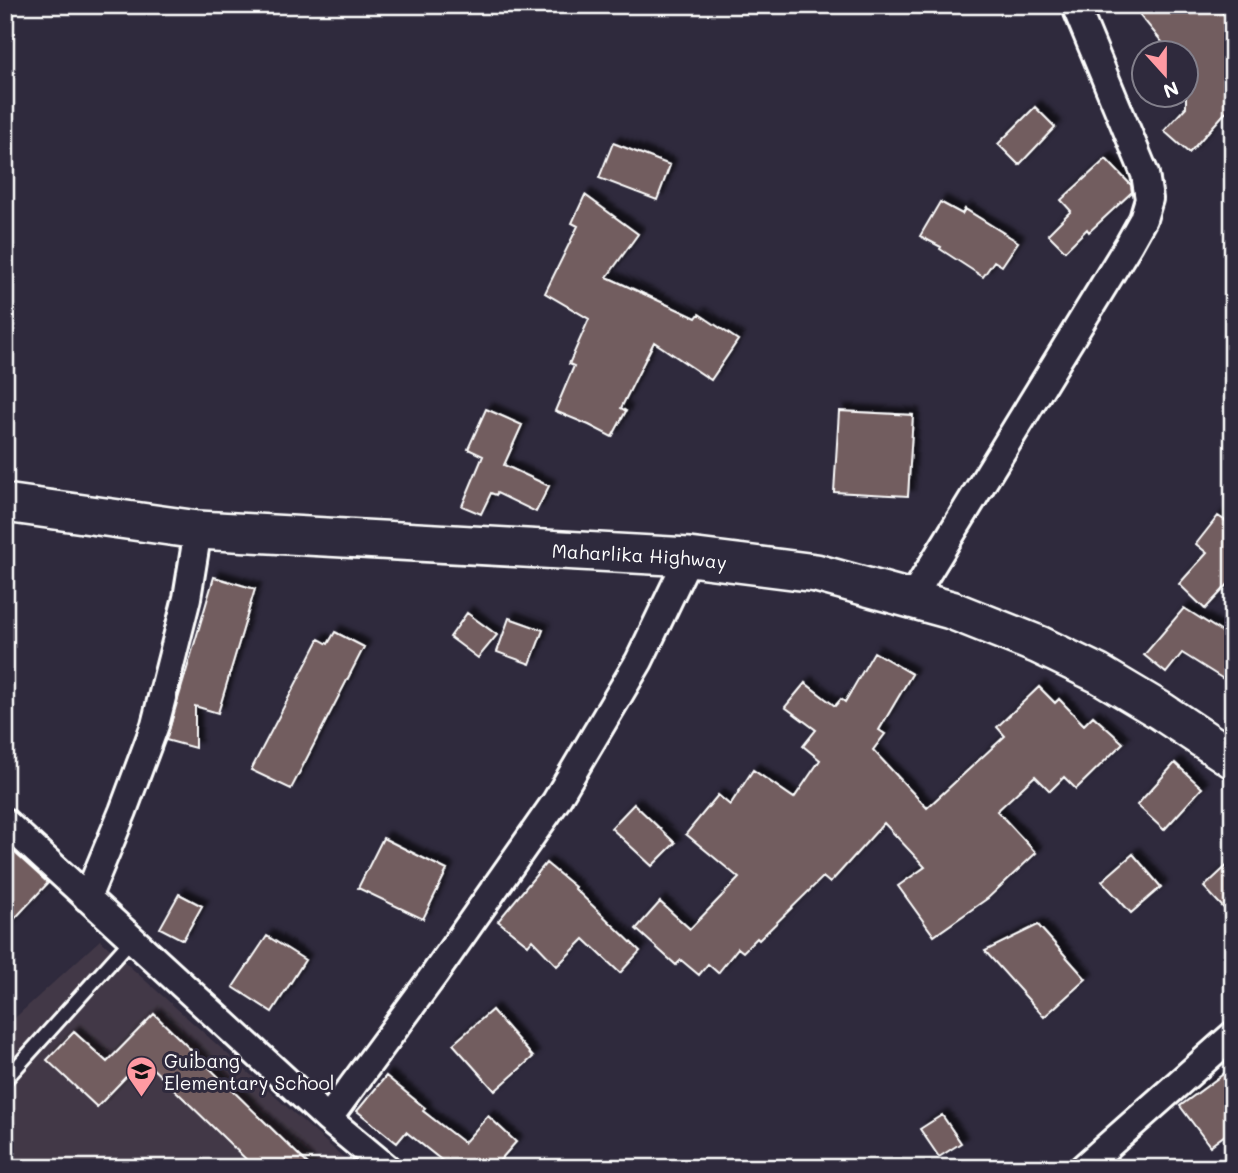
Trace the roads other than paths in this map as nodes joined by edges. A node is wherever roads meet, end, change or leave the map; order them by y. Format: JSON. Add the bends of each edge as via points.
{"nodes":[{"id":1,"x":1074,"y":5,"type":"edge"},
{"id":2,"x":5,"y":503,"type":"edge"},
{"id":3,"x":198,"y":530,"type":"junction"},
{"id":4,"x":690,"y":558,"type":"junction"},
{"id":5,"x":912,"y":598,"type":"junction"},
{"id":6,"x":1233,"y":758,"type":"edge"},
{"id":7,"x":5,"y":822,"type":"edge"},
{"id":8,"x":87,"y":898,"type":"junction"},
{"id":9,"x":132,"y":939,"type":"junction"},
{"id":10,"x":1233,"y":1035,"type":"edge"},
{"id":11,"x":5,"y":1080,"type":"edge"},
{"id":12,"x":328,"y":1119,"type":"junction"},
{"id":13,"x":387,"y":1168,"type":"edge"},
{"id":14,"x":1083,"y":1168,"type":"edge"}],
"edges":[{"from":1,"to":5,"type":"street","via":[[1145,174],[1149,199],[1129,244]]},
{"from":2,"to":3,"type":"main road","name":"Maharlika Highway"},
{"from":3,"to":4,"type":"main road","name":"Maharlika Highway"},
{"from":3,"to":8,"type":"street","via":[[187,598],[155,725]]},
{"from":4,"to":5,"type":"main road","name":"Maharlika Highway","via":[[816,573]]},
{"from":4,"to":12,"type":"street","via":[[639,661],[556,801]]},
{"from":5,"to":6,"type":"main road","name":"Maharlika Highway","via":[[1026,640],[1099,674]]},
{"from":7,"to":8,"type":"street"},
{"from":8,"to":9,"type":"street"},
{"from":9,"to":11,"type":"lane"},
{"from":9,"to":12,"type":"street"},
{"from":10,"to":14,"type":"street"},
{"from":12,"to":13,"type":"street"}]}
